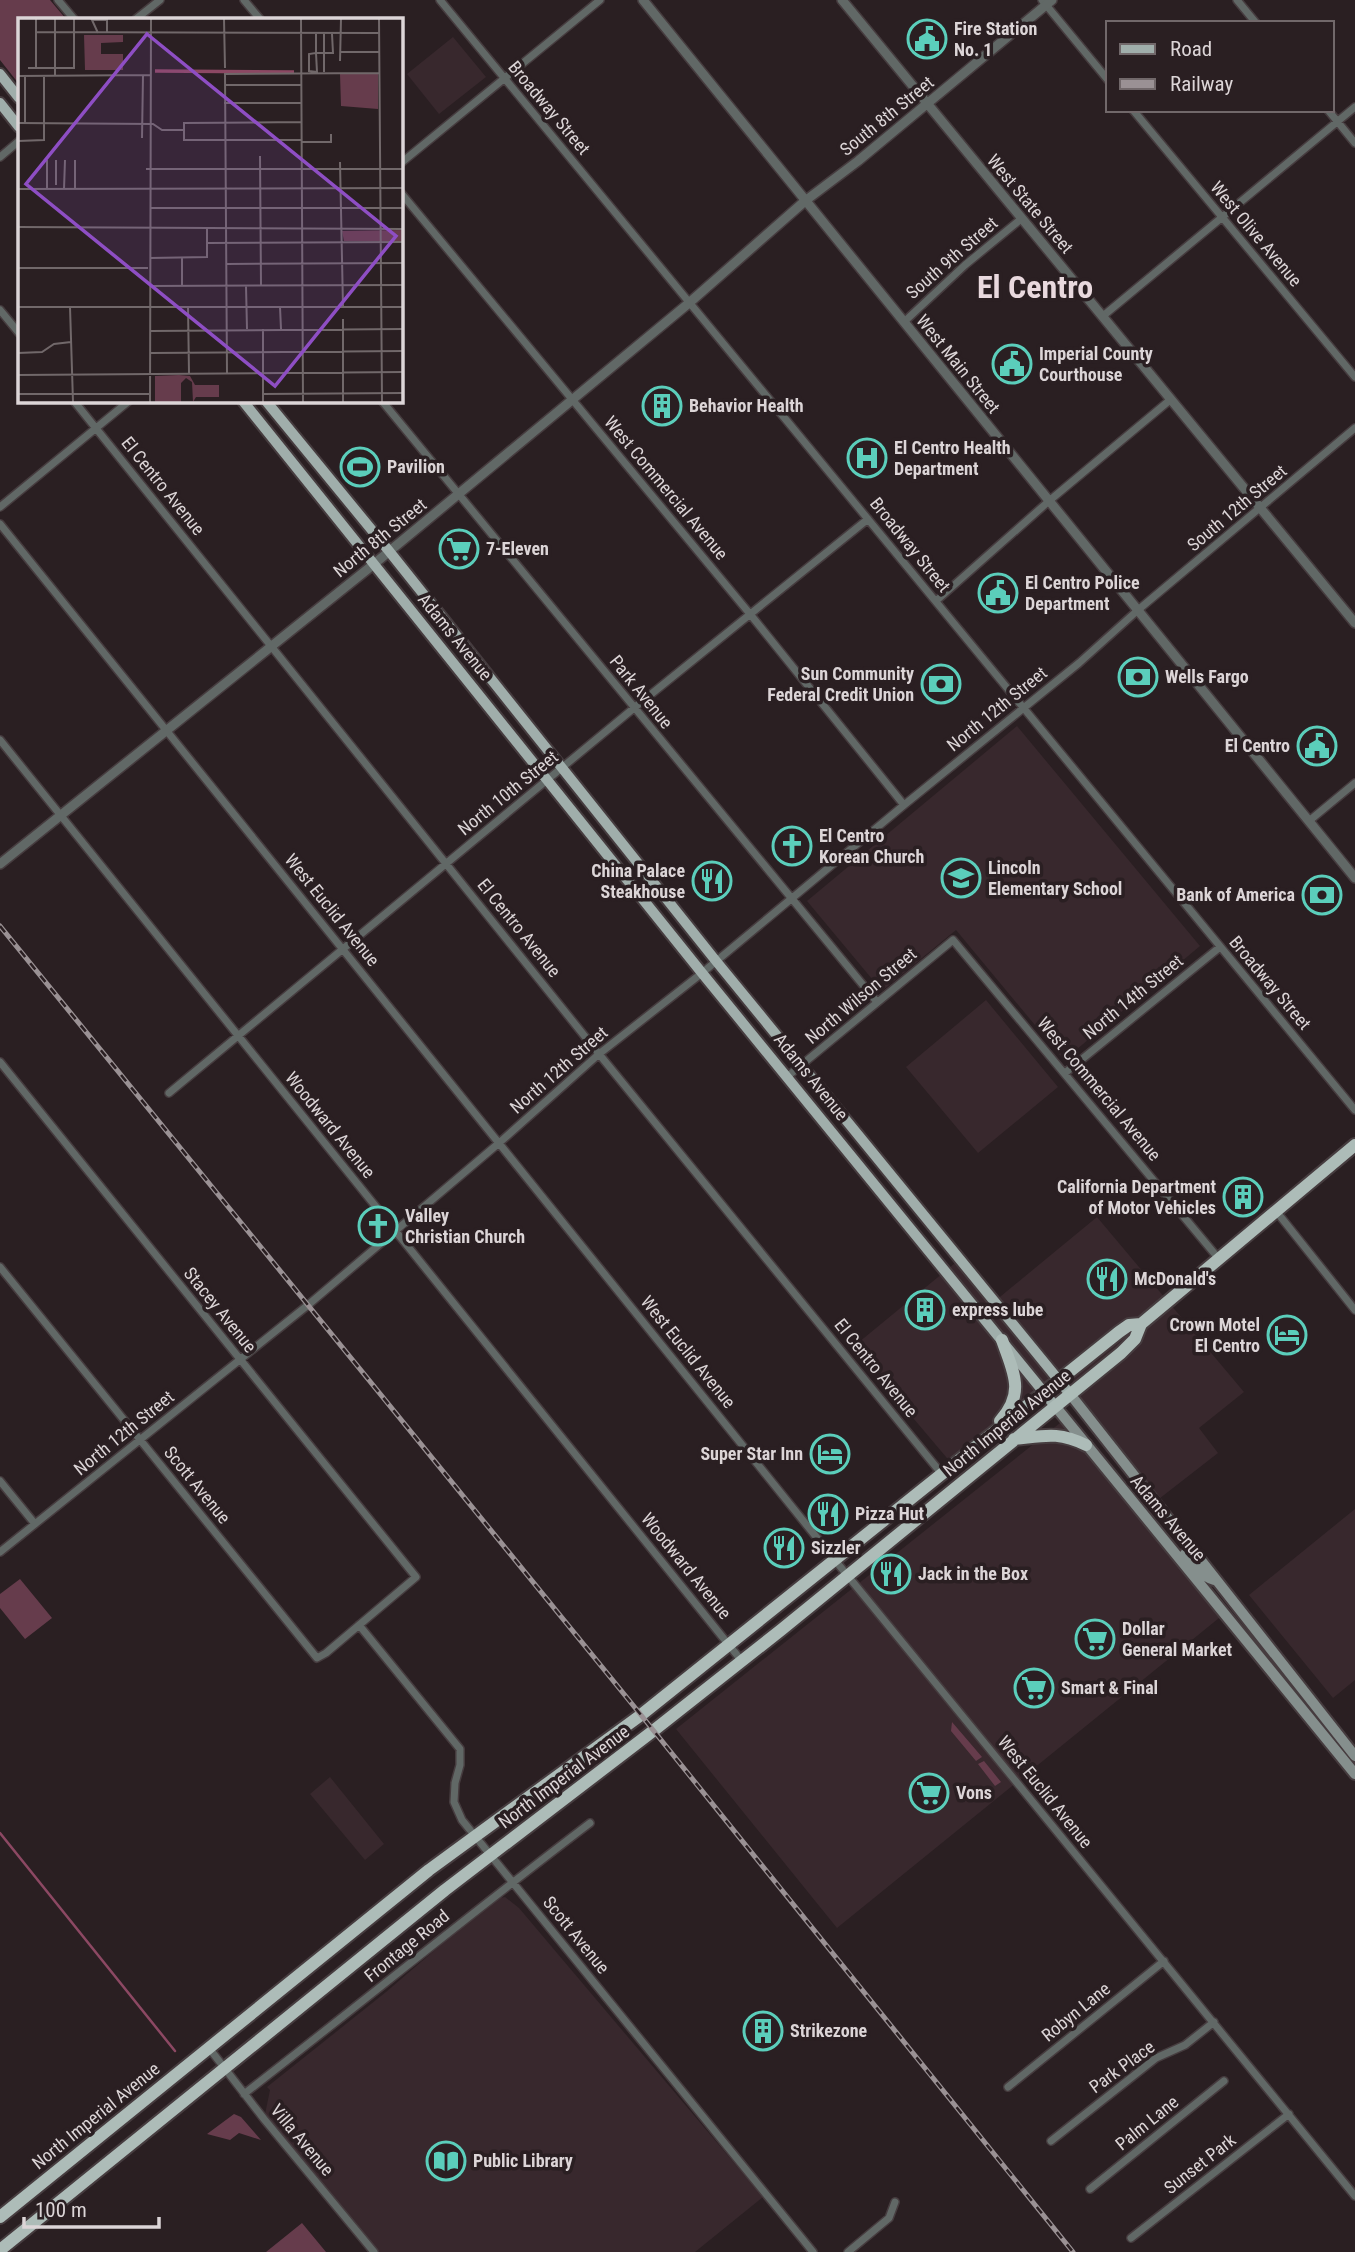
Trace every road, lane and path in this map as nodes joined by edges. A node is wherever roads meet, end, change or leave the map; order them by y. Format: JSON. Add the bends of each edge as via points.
{"nodes":[{"id":1,"x":58,"y":0,"type":"edge"},
{"id":2,"x":160,"y":0,"type":"edge"},
{"id":3,"x":244,"y":0,"type":"edge"},
{"id":4,"x":440,"y":0,"type":"edge"},
{"id":5,"x":600,"y":0,"type":"edge"},
{"id":6,"x":643,"y":0,"type":"edge"},
{"id":7,"x":842,"y":0,"type":"edge"},
{"id":8,"x":1237,"y":0,"type":"edge"},
{"id":9,"x":1046,"y":2,"type":"edge"},
{"id":10,"x":73,"y":18,"type":"edge"},
{"id":11,"x":137,"y":18,"type":"edge"},
{"id":12,"x":259,"y":18,"type":"edge"},
{"id":13,"x":1254,"y":21,"type":"edge"},
{"id":14,"x":0,"y":74,"type":"edge"},
{"id":15,"x":1106,"y":77,"type":"edge"},
{"id":16,"x":505,"y":79,"type":"junction"},
{"id":17,"x":18,"y":97,"type":"edge"},
{"id":18,"x":0,"y":103,"type":"edge"},
{"id":19,"x":927,"y":103,"type":"junction"},
{"id":20,"x":1355,"y":107,"type":"edge"},
{"id":21,"x":1135,"y":112,"type":"edge"},
{"id":22,"x":1330,"y":112,"type":"edge"},
{"id":23,"x":1338,"y":122,"type":"junction"},
{"id":24,"x":18,"y":126,"type":"edge"},
{"id":25,"x":18,"y":142,"type":"edge"},
{"id":26,"x":1355,"y":143,"type":"edge"},
{"id":27,"x":0,"y":157,"type":"edge"},
{"id":28,"x":402,"y":162,"type":"edge"},
{"id":29,"x":402,"y":195,"type":"edge"},
{"id":30,"x":805,"y":201,"type":"junction"},
{"id":31,"x":1222,"y":218,"type":"junction"},
{"id":32,"x":1021,"y":219,"type":"junction"},
{"id":33,"x":689,"y":303,"type":"junction"},
{"id":34,"x":0,"y":310,"type":"edge"},
{"id":35,"x":1103,"y":316,"type":"junction"},
{"id":36,"x":904,"y":322,"type":"junction"},
{"id":37,"x":18,"y":332,"type":"edge"},
{"id":38,"x":1355,"y":377,"type":"edge"},
{"id":39,"x":572,"y":399,"type":"junction"},
{"id":40,"x":1170,"y":400,"type":"junction"},
{"id":41,"x":75,"y":402,"type":"edge"},
{"id":42,"x":128,"y":402,"type":"edge"},
{"id":43,"x":244,"y":402,"type":"edge"},
{"id":44,"x":266,"y":402,"type":"edge"},
{"id":45,"x":384,"y":402,"type":"edge"},
{"id":46,"x":96,"y":428,"type":"junction"},
{"id":47,"x":1355,"y":428,"type":"edge"},
{"id":48,"x":459,"y":492,"type":"junction"},
{"id":49,"x":1049,"y":501,"type":"junction"},
{"id":50,"x":0,"y":507,"type":"edge"},
{"id":51,"x":1260,"y":509,"type":"junction"},
{"id":52,"x":867,"y":519,"type":"junction"},
{"id":53,"x":0,"y":524,"type":"edge"},
{"id":54,"x":389,"y":551,"type":"junction"},
{"id":55,"x":374,"y":564,"type":"junction"},
{"id":56,"x":936,"y":601,"type":"junction"},
{"id":57,"x":1138,"y":610,"type":"junction"},
{"id":58,"x":750,"y":614,"type":"junction"},
{"id":59,"x":1355,"y":623,"type":"edge"},
{"id":60,"x":271,"y":646,"type":"junction"},
{"id":61,"x":634,"y":708,"type":"junction"},
{"id":62,"x":1023,"y":708,"type":"junction"},
{"id":63,"x":165,"y":731,"type":"junction"},
{"id":64,"x":0,"y":740,"type":"edge"},
{"id":65,"x":562,"y":769,"type":"junction"},
{"id":66,"x":548,"y":780,"type":"junction"},
{"id":67,"x":1355,"y":783,"type":"edge"},
{"id":68,"x":904,"y":805,"type":"junction"},
{"id":69,"x":60,"y":815,"type":"junction"},
{"id":70,"x":1309,"y":821,"type":"junction"},
{"id":71,"x":446,"y":863,"type":"junction"},
{"id":72,"x":0,"y":864,"type":"edge"},
{"id":73,"x":1355,"y":878,"type":"edge"},
{"id":74,"x":791,"y":899,"type":"junction"},
{"id":75,"x":953,"y":940,"type":"joint"},
{"id":76,"x":343,"y":947,"type":"junction"},
{"id":77,"x":1220,"y":947,"type":"junction"},
{"id":78,"x":716,"y":961,"type":"junction"},
{"id":79,"x":702,"y":972,"type":"junction"},
{"id":80,"x":877,"y":1002,"type":"junction"},
{"id":81,"x":239,"y":1035,"type":"junction"},
{"id":82,"x":599,"y":1054,"type":"junction"},
{"id":83,"x":0,"y":1062,"type":"edge"},
{"id":84,"x":802,"y":1065,"type":"junction"},
{"id":85,"x":1065,"y":1073,"type":"junction"},
{"id":86,"x":788,"y":1076,"type":"junction"},
{"id":87,"x":169,"y":1093,"type":"dead end"},
{"id":88,"x":1355,"y":1110,"type":"edge"},
{"id":89,"x":499,"y":1143,"type":"junction"},
{"id":90,"x":1355,"y":1145,"type":"edge"},
{"id":91,"x":1276,"y":1211,"type":"junction"},
{"id":92,"x":395,"y":1231,"type":"junction"},
{"id":93,"x":1219,"y":1259,"type":"junction"},
{"id":94,"x":0,"y":1266,"type":"edge"},
{"id":95,"x":1355,"y":1310,"type":"edge"},
{"id":96,"x":1140,"y":1324,"type":"junction"},
{"id":97,"x":1002,"y":1340,"type":"junction"},
{"id":98,"x":241,"y":1360,"type":"junction"},
{"id":99,"x":1059,"y":1380,"type":"junction"},
{"id":100,"x":1044,"y":1392,"type":"junction"},
{"id":101,"x":1070,"y":1394,"type":"junction"},
{"id":102,"x":1055,"y":1406,"type":"junction"},
{"id":103,"x":141,"y":1440,"type":"junction"},
{"id":104,"x":1013,"y":1440,"type":"junction"},
{"id":105,"x":1086,"y":1445,"type":"junction"},
{"id":106,"x":972,"y":1449,"type":"junction"},
{"id":107,"x":941,"y":1473,"type":"junction"},
{"id":108,"x":0,"y":1480,"type":"edge"},
{"id":109,"x":35,"y":1524,"type":"junction"},
{"id":110,"x":1153,"y":1528,"type":"junction"},
{"id":111,"x":0,"y":1552,"type":"edge"},
{"id":112,"x":834,"y":1559,"type":"junction"},
{"id":113,"x":847,"y":1574,"type":"junction"},
{"id":114,"x":1217,"y":1580,"type":"junction"},
{"id":115,"x":1228,"y":1594,"type":"junction"},
{"id":116,"x":1216,"y":1604,"type":"junction"},
{"id":117,"x":359,"y":1625,"type":"junction"},
{"id":118,"x":729,"y":1645,"type":"junction"},
{"id":119,"x":741,"y":1660,"type":"junction"},
{"id":120,"x":1355,"y":1756,"type":"edge"},
{"id":121,"x":1355,"y":1774,"type":"edge"},
{"id":122,"x":590,"y":1823,"type":"dead end"},
{"id":123,"x":475,"y":1836,"type":"junction"},
{"id":124,"x":491,"y":1855,"type":"junction"},
{"id":125,"x":512,"y":1882,"type":"junction"},
{"id":126,"x":1164,"y":1961,"type":"junction"},
{"id":127,"x":1214,"y":2022,"type":"junction"},
{"id":128,"x":208,"y":2047,"type":"junction"},
{"id":129,"x":225,"y":2069,"type":"junction"},
{"id":130,"x":1224,"y":2081,"type":"dead end"},
{"id":131,"x":1008,"y":2087,"type":"dead end"},
{"id":132,"x":244,"y":2094,"type":"junction"},
{"id":133,"x":1289,"y":2115,"type":"junction"},
{"id":134,"x":1051,"y":2141,"type":"dead end"},
{"id":135,"x":1090,"y":2189,"type":"dead end"},
{"id":136,"x":1355,"y":2196,"type":"edge"},
{"id":137,"x":895,"y":2202,"type":"dead end"},
{"id":138,"x":0,"y":2217,"type":"edge"},
{"id":139,"x":1131,"y":2238,"type":"dead end"},
{"id":140,"x":0,"y":2250,"type":"edge"},
{"id":141,"x":374,"y":2252,"type":"edge"},
{"id":142,"x":813,"y":2252,"type":"edge"},
{"id":143,"x":848,"y":2252,"type":"edge"}],
"edges":[{"from":1,"to":10,"type":"street"},
{"from":2,"to":11,"type":"street"},
{"from":3,"to":12,"type":"street"},
{"from":4,"to":16,"type":"street","name":"Broadway Street"},
{"from":5,"to":16,"type":"street"},
{"from":6,"to":30,"type":"street","name":"West Main Street"},
{"from":7,"to":19,"type":"street","name":"West State Street"},
{"from":8,"to":13,"type":"street"},
{"from":9,"to":15,"type":"street"},
{"from":9,"to":19,"type":"street","name":"South 8th Street"},
{"from":14,"to":17,"type":"main road"},
{"from":16,"to":28,"type":"street"},
{"from":16,"to":33,"type":"street","name":"Broadway Street"},
{"from":18,"to":24,"type":"main road"},
{"from":19,"to":30,"type":"street","name":"South 8th Street"},
{"from":19,"to":32,"type":"street","name":"West State Street"},
{"from":20,"to":23,"type":"street"},
{"from":21,"to":31,"type":"street","name":"West Olive Avenue"},
{"from":22,"to":23,"type":"street"},
{"from":23,"to":26,"type":"street"},
{"from":23,"to":31,"type":"street"},
{"from":25,"to":27,"type":"street"},
{"from":29,"to":39,"type":"street","name":"West Commercial Avenue"},
{"from":30,"to":33,"type":"street","name":"North 8th Street"},
{"from":30,"to":36,"type":"street","name":"West Main Street"},
{"from":31,"to":35,"type":"street"},
{"from":31,"to":38,"type":"street","name":"West Olive Avenue"},
{"from":32,"to":35,"type":"street","name":"West State Street"},
{"from":32,"to":36,"type":"street","name":"South 9th Street"},
{"from":33,"to":39,"type":"street","name":"North 8th Street"},
{"from":33,"to":52,"type":"street","name":"Broadway Street"},
{"from":34,"to":37,"type":"street"},
{"from":35,"to":40,"type":"street","name":"West State Street"},
{"from":36,"to":49,"type":"street","name":"West Main Street"},
{"from":39,"to":48,"type":"street","name":"North 8th Street"},
{"from":39,"to":58,"type":"street","name":"West Commercial Avenue"},
{"from":40,"to":49,"type":"street"},
{"from":40,"to":51,"type":"street","name":"West State Street"},
{"from":41,"to":46,"type":"street","name":"El Centro Avenue"},
{"from":42,"to":46,"type":"street"},
{"from":43,"to":55,"type":"main road","name":"Adams Avenue"},
{"from":44,"to":54,"type":"main road","name":"Adams Avenue"},
{"from":45,"to":48,"type":"street","name":"Park Avenue"},
{"from":46,"to":50,"type":"street"},
{"from":46,"to":60,"type":"street","name":"El Centro Avenue"},
{"from":47,"to":51,"type":"street","name":"South 12th Street"},
{"from":48,"to":54,"type":"street","name":"North 8th Street"},
{"from":48,"to":61,"type":"street","name":"Park Avenue"},
{"from":49,"to":56,"type":"street"},
{"from":49,"to":57,"type":"street","name":"West Main Street"},
{"from":51,"to":57,"type":"street","name":"South 12th Street"},
{"from":51,"to":59,"type":"street","name":"West State Street"},
{"from":52,"to":56,"type":"street","name":"Broadway Street"},
{"from":52,"to":58,"type":"street","name":"North 10th Street"},
{"from":53,"to":63,"type":"street","name":"West Euclid Avenue"},
{"from":54,"to":55,"type":"street","name":"North 8th Street"},
{"from":54,"to":65,"type":"main road","name":"Adams Avenue"},
{"from":55,"to":60,"type":"street","name":"North 8th Street"},
{"from":55,"to":66,"type":"main road","name":"Adams Avenue"},
{"from":56,"to":62,"type":"street","name":"Broadway Street"},
{"from":57,"to":62,"type":"street","name":"North 12th Street"},
{"from":57,"to":70,"type":"street","name":"West Main Street"},
{"from":58,"to":61,"type":"street","name":"North 10th Street"},
{"from":58,"to":68,"type":"street","name":"West Commercial Avenue"},
{"from":60,"to":63,"type":"street","name":"North 8th Street"},
{"from":60,"to":71,"type":"street","name":"El Centro Avenue"},
{"from":61,"to":65,"type":"street","name":"North 10th Street"},
{"from":61,"to":74,"type":"street","name":"Park Avenue"},
{"from":62,"to":68,"type":"street","name":"North 12th Street"},
{"from":62,"to":77,"type":"street","name":"Broadway Street"},
{"from":63,"to":69,"type":"street","name":"North 8th Street"},
{"from":63,"to":76,"type":"street","name":"West Euclid Avenue"},
{"from":64,"to":69,"type":"street","name":"Woodward Avenue"},
{"from":65,"to":66,"type":"street","name":"North 10th Street"},
{"from":65,"to":78,"type":"main road","name":"Adams Avenue"},
{"from":66,"to":71,"type":"street","name":"North 10th Street"},
{"from":66,"to":79,"type":"main road","name":"Adams Avenue"},
{"from":67,"to":70,"type":"street"},
{"from":68,"to":74,"type":"street","name":"North 12th Street"},
{"from":69,"to":72,"type":"street","name":"North 8th Street"},
{"from":69,"to":81,"type":"street","name":"Woodward Avenue"},
{"from":70,"to":73,"type":"street","name":"West Main Street"},
{"from":71,"to":76,"type":"street","name":"North 10th Street"},
{"from":71,"to":82,"type":"street","name":"El Centro Avenue"},
{"from":74,"to":78,"type":"street","name":"North 12th Street"},
{"from":74,"to":80,"type":"street","name":"Park Avenue"},
{"from":75,"to":80,"type":"street","name":"North Wilson Street"},
{"from":75,"to":85,"type":"street","name":"West Commercial Avenue"},
{"from":76,"to":81,"type":"street","name":"North 10th Street"},
{"from":76,"to":89,"type":"street","name":"West Euclid Avenue"},
{"from":77,"to":85,"type":"street","name":"North 14th Street"},
{"from":77,"to":88,"type":"street","name":"Broadway Street"},
{"from":78,"to":79,"type":"street","name":"North 12th Street"},
{"from":78,"to":84,"type":"main road","name":"Adams Avenue"},
{"from":79,"to":82,"type":"street","name":"North 12th Street"},
{"from":79,"to":86,"type":"main road","name":"Adams Avenue"},
{"from":80,"to":84,"type":"street","name":"North Wilson Street"},
{"from":81,"to":87,"type":"street","name":"North 10th Street"},
{"from":81,"to":92,"type":"street","name":"Woodward Avenue"},
{"from":82,"to":89,"type":"street","name":"North 12th Street"},
{"from":82,"to":107,"type":"street","name":"El Centro Avenue"},
{"from":83,"to":98,"type":"street","name":"Stacey Avenue"},
{"from":84,"to":86,"type":"street","name":"North Wilson Street"},
{"from":84,"to":99,"type":"main road","name":"Adams Avenue"},
{"from":85,"to":93,"type":"street","name":"West Commercial Avenue"},
{"from":86,"to":97,"type":"main road","name":"Adams Avenue"},
{"from":89,"to":92,"type":"street","name":"North 12th Street"},
{"from":89,"to":112,"type":"street","name":"West Euclid Avenue"},
{"from":90,"to":91,"type":"highway","name":"North Imperial Avenue"},
{"from":91,"to":93,"type":"highway","name":"North Imperial Avenue"},
{"from":91,"to":95,"type":"street"},
{"from":92,"to":98,"type":"street","name":"North 12th Street"},
{"from":92,"to":118,"type":"street","name":"Woodward Avenue"},
{"from":93,"to":96,"type":"highway","name":"North Imperial Avenue"},
{"from":94,"to":103,"type":"street","name":"Scott Avenue"},
{"from":96,"to":99,"type":"highway","name":"North Imperial Avenue","via":[[1129,1325]]},
{"from":96,"to":101,"type":"highway","name":"North Imperial Avenue","via":[[1135,1339]]},
{"from":97,"to":100,"type":"main road","name":"Adams Avenue"},
{"from":97,"to":106,"type":"highway","via":[[1014,1373],[1014,1398],[1009,1411]]},
{"from":98,"to":103,"type":"street","name":"North 12th Street"},
{"from":98,"to":117,"type":"street","name":"Stacey Avenue","via":[[416,1577]]},
{"from":99,"to":100,"type":"highway","name":"North Imperial Avenue"},
{"from":99,"to":101,"type":"main road","name":"Adams Avenue"},
{"from":100,"to":102,"type":"main road","name":"Adams Avenue"},
{"from":100,"to":106,"type":"highway","name":"North Imperial Avenue"},
{"from":101,"to":102,"type":"highway","name":"North Imperial Avenue"},
{"from":101,"to":114,"type":"main road","name":"Adams Avenue"},
{"from":102,"to":104,"type":"highway","name":"North Imperial Avenue"},
{"from":102,"to":105,"type":"main road","name":"Adams Avenue"},
{"from":103,"to":109,"type":"street","name":"North 12th Street"},
{"from":103,"to":117,"type":"street","name":"Scott Avenue","via":[[317,1658]]},
{"from":104,"to":105,"type":"highway","via":[[1057,1435]]},
{"from":104,"to":113,"type":"highway","name":"North Imperial Avenue"},
{"from":105,"to":110,"type":"main road","name":"Adams Avenue"},
{"from":106,"to":107,"type":"highway","name":"North Imperial Avenue"},
{"from":107,"to":112,"type":"highway","name":"North Imperial Avenue"},
{"from":108,"to":109,"type":"street"},
{"from":109,"to":111,"type":"street","name":"North 12th Street"},
{"from":110,"to":114,"type":"main road","via":[[1166,1532],[1199,1570]]},
{"from":110,"to":116,"type":"main road","name":"Adams Avenue"},
{"from":112,"to":113,"type":"street","name":"West Euclid Avenue"},
{"from":112,"to":118,"type":"highway","name":"North Imperial Avenue"},
{"from":113,"to":119,"type":"highway","name":"North Imperial Avenue"},
{"from":113,"to":126,"type":"street","name":"West Euclid Avenue"},
{"from":114,"to":115,"type":"main road","name":"Adams Avenue"},
{"from":115,"to":116,"type":"main road"},
{"from":115,"to":120,"type":"main road","name":"Adams Avenue"},
{"from":116,"to":121,"type":"main road","name":"Adams Avenue"},
{"from":117,"to":123,"type":"street","name":"Scott Avenue","via":[[460,1749],[454,1802]]},
{"from":118,"to":119,"type":"street","name":"Woodward Avenue"},
{"from":118,"to":123,"type":"highway","name":"North Imperial Avenue","via":[[641,1716]]},
{"from":119,"to":124,"type":"highway","name":"North Imperial Avenue"},
{"from":122,"to":125,"type":"street","name":"Frontage Road"},
{"from":123,"to":124,"type":"street","name":"Scott Avenue"},
{"from":123,"to":128,"type":"highway","name":"North Imperial Avenue"},
{"from":124,"to":125,"type":"street","name":"Scott Avenue"},
{"from":124,"to":129,"type":"highway","name":"North Imperial Avenue"},
{"from":125,"to":132,"type":"street","name":"Frontage Road"},
{"from":125,"to":142,"type":"street","name":"Scott Avenue"},
{"from":126,"to":127,"type":"street","name":"West Euclid Avenue"},
{"from":126,"to":131,"type":"street","name":"Robyn Lane"},
{"from":127,"to":133,"type":"street","name":"West Euclid Avenue"},
{"from":127,"to":134,"type":"street","name":"Park Place","via":[[1185,2045],[1156,2058]]},
{"from":128,"to":129,"type":"street","name":"Villa Avenue"},
{"from":128,"to":138,"type":"highway","name":"North Imperial Avenue"},
{"from":129,"to":132,"type":"street","name":"Villa Avenue"},
{"from":129,"to":140,"type":"highway","name":"North Imperial Avenue"},
{"from":130,"to":135,"type":"street","name":"Palm Lane"},
{"from":132,"to":141,"type":"street","name":"Villa Avenue"},
{"from":133,"to":136,"type":"street","name":"West Euclid Avenue"},
{"from":133,"to":139,"type":"street","name":"Sunset Park"},
{"from":137,"to":143,"type":"street","via":[[889,2218]]}]}
